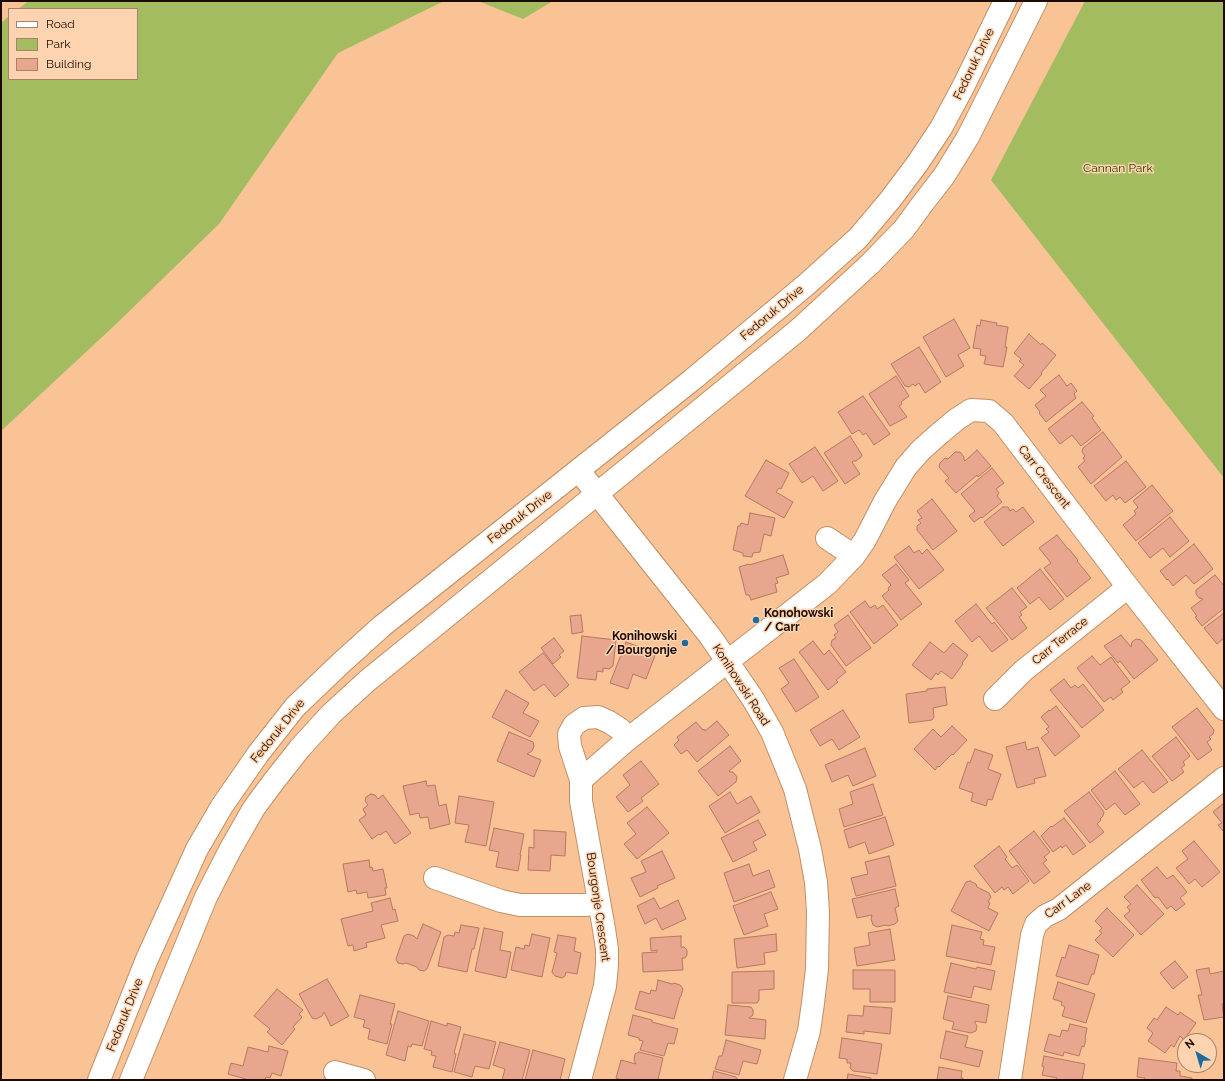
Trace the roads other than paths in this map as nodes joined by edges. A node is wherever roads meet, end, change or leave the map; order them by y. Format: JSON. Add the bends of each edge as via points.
{"nodes":[{"id":1,"x":1005,"y":1,"type":"edge"},
{"id":2,"x":1036,"y":1,"type":"edge"},
{"id":3,"x":579,"y":471,"type":"junction"},
{"id":4,"x":598,"y":494,"type":"junction"},
{"id":5,"x":826,"y":538,"type":"dead end"},
{"id":6,"x":854,"y":556,"type":"junction"},
{"id":7,"x":1128,"y":587,"type":"junction"},
{"id":8,"x":728,"y":663,"type":"junction"},
{"id":9,"x":995,"y":699,"type":"dead end"},
{"id":10,"x":1224,"y":709,"type":"edge"},
{"id":11,"x":628,"y":739,"type":"junction"},
{"id":12,"x":1224,"y":778,"type":"edge"},
{"id":13,"x":581,"y":780,"type":"junction"},
{"id":14,"x":435,"y":878,"type":"dead end"},
{"id":15,"x":599,"y":902,"type":"junction"},
{"id":16,"x":335,"y":1072,"type":"dead end"},
{"id":17,"x":99,"y":1080,"type":"edge"},
{"id":18,"x":132,"y":1080,"type":"edge"},
{"id":19,"x":364,"y":1080,"type":"edge"},
{"id":20,"x":580,"y":1080,"type":"edge"},
{"id":21,"x":796,"y":1080,"type":"edge"},
{"id":22,"x":1010,"y":1080,"type":"edge"}],
"edges":[{"from":1,"to":3,"type":"street","name":"Fedoruk Drive","via":[[941,128],[890,200],[858,238],[807,284]]},
{"from":2,"to":4,"type":"street","via":[[968,137],[944,176],[904,229],[797,331]]},
{"from":3,"to":4,"type":"street","name":"Konihowski Road"},
{"from":3,"to":17,"type":"street","name":"Fedoruk Drive","via":[[382,626],[295,707],[222,806],[197,849],[147,959]]},
{"from":4,"to":8,"type":"street","name":"Konihowski Road","via":[[710,636]]},
{"from":4,"to":18,"type":"street","via":[[367,681],[331,714],[274,780],[254,808],[206,897]]},
{"from":5,"to":6,"type":"street"},
{"from":6,"to":7,"type":"street","name":"Carr Crescent","via":[[895,484],[921,450],[971,410],[989,411],[1003,423]]},
{"from":6,"to":8,"type":"street","name":"Carr Crescent","via":[[822,588]]},
{"from":7,"to":9,"type":"street","name":"Carr Terrace","via":[[1023,671]]},
{"from":7,"to":10,"type":"street","name":"Carr Crescent"},
{"from":8,"to":11,"type":"street"},
{"from":8,"to":21,"type":"street","name":"Konihowski Road","via":[[772,732],[786,764],[803,819],[816,882],[816,976],[809,1031]]},
{"from":11,"to":13,"type":"street"},
{"from":11,"to":13,"type":"street","name":"Bourgonje Crescent","via":[[620,729],[598,717],[584,718],[574,724],[569,734],[570,746]]},
{"from":12,"to":22,"type":"street","name":"Carr Lane","via":[[1059,909],[1036,924],[1032,934]]},
{"from":13,"to":15,"type":"street","name":"Bourgonje Crescent","via":[[581,801]]},
{"from":14,"to":15,"type":"street","via":[[520,905],[586,905]]},
{"from":15,"to":20,"type":"street","name":"Bourgonje Crescent","via":[[606,949],[605,986]]},
{"from":16,"to":19,"type":"street"}]}
